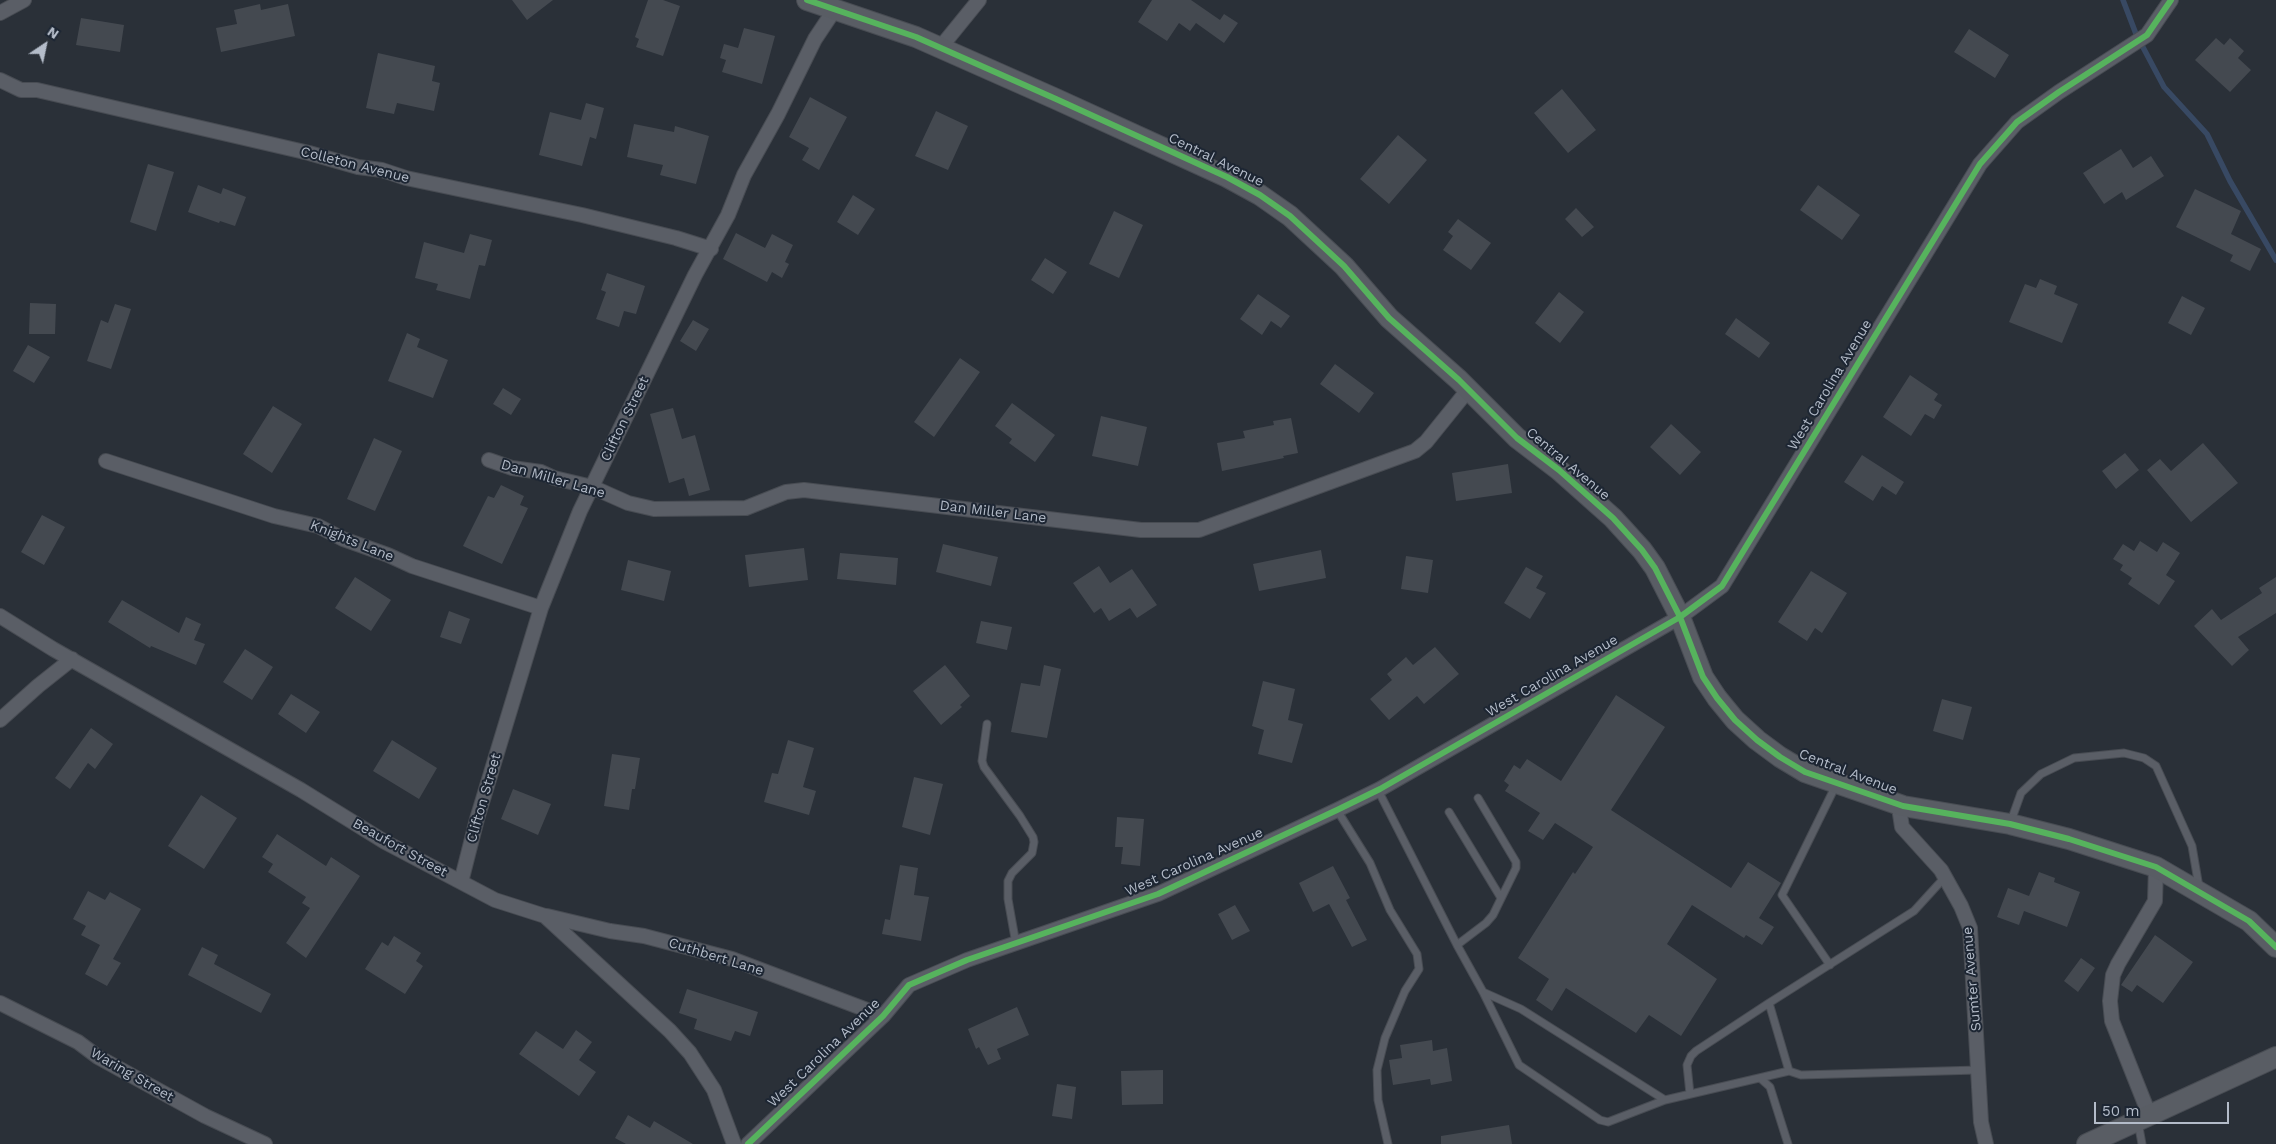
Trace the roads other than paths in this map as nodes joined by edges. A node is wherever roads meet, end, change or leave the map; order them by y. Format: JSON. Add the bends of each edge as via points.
{"nodes":[{"id":1,"x":24,"y":0,"type":"edge"},
{"id":2,"x":807,"y":0,"type":"edge"},
{"id":3,"x":2172,"y":0,"type":"edge"},
{"id":4,"x":977,"y":1,"type":"edge"},
{"id":5,"x":835,"y":9,"type":"junction"},
{"id":6,"x":0,"y":13,"type":"edge"},
{"id":7,"x":940,"y":48,"type":"junction"},
{"id":8,"x":0,"y":80,"type":"edge"},
{"id":9,"x":710,"y":249,"type":"junction"},
{"id":10,"x":1468,"y":390,"type":"junction"},
{"id":11,"x":489,"y":460,"type":"dead end"},
{"id":12,"x":106,"y":461,"type":"dead end"},
{"id":13,"x":592,"y":487,"type":"junction"},
{"id":14,"x":541,"y":608,"type":"junction"},
{"id":15,"x":0,"y":616,"type":"edge"},
{"id":16,"x":1680,"y":617,"type":"junction"},
{"id":17,"x":72,"y":659,"type":"junction"},
{"id":18,"x":0,"y":720,"type":"edge"},
{"id":19,"x":987,"y":724,"type":"dead end"},
{"id":20,"x":1837,"y":783,"type":"junction"},
{"id":21,"x":1378,"y":790,"type":"junction"},
{"id":22,"x":1478,"y":798,"type":"dead end"},
{"id":23,"x":1903,"y":806,"type":"junction"},
{"id":24,"x":1337,"y":810,"type":"junction"},
{"id":25,"x":1449,"y":812,"type":"dead end"},
{"id":26,"x":2010,"y":824,"type":"junction"},
{"id":27,"x":2156,"y":867,"type":"junction"},
{"id":28,"x":1945,"y":877,"type":"junction"},
{"id":29,"x":461,"y":882,"type":"junction"},
{"id":30,"x":2200,"y":892,"type":"junction"},
{"id":31,"x":1501,"y":898,"type":"junction"},
{"id":32,"x":545,"y":916,"type":"junction"},
{"id":33,"x":1016,"y":944,"type":"junction"},
{"id":34,"x":1457,"y":945,"type":"junction"},
{"id":35,"x":2276,"y":948,"type":"edge"},
{"id":36,"x":1830,"y":965,"type":"junction"},
{"id":37,"x":1483,"y":992,"type":"junction"},
{"id":38,"x":0,"y":1003,"type":"edge"},
{"id":39,"x":1769,"y":1003,"type":"junction"},
{"id":40,"x":883,"y":1016,"type":"junction"},
{"id":41,"x":2276,"y":1057,"type":"edge"},
{"id":42,"x":1978,"y":1070,"type":"junction"},
{"id":43,"x":1789,"y":1071,"type":"junction"},
{"id":44,"x":1760,"y":1078,"type":"junction"},
{"id":45,"x":1690,"y":1094,"type":"junction"},
{"id":46,"x":1665,"y":1100,"type":"junction"},
{"id":47,"x":2143,"y":1117,"type":"junction"},
{"id":48,"x":265,"y":1144,"type":"edge"},
{"id":49,"x":734,"y":1144,"type":"edge"},
{"id":50,"x":748,"y":1144,"type":"edge"},
{"id":51,"x":1388,"y":1144,"type":"edge"},
{"id":52,"x":1788,"y":1144,"type":"edge"},
{"id":53,"x":1986,"y":1144,"type":"edge"},
{"id":54,"x":2087,"y":1144,"type":"edge"},
{"id":55,"x":2142,"y":1144,"type":"edge"}],
"edges":[{"from":1,"to":6,"type":"street"},
{"from":2,"to":5,"type":"street","name":"Central Avenue"},
{"from":3,"to":16,"type":"street","name":"West Carolina Avenue","via":[[2147,35],[2017,122],[1980,164],[1722,586]]},
{"from":4,"to":7,"type":"street"},
{"from":5,"to":7,"type":"street","name":"Central Avenue"},
{"from":5,"to":9,"type":"street","name":"Clifton Street","via":[[815,38],[744,175]]},
{"from":7,"to":10,"type":"street","name":"Central Avenue","via":[[1227,177],[1260,195],[1290,216],[1344,266],[1389,318]]},
{"from":8,"to":9,"type":"street","name":"Colleton Avenue","via":[[21,90],[37,90],[358,167],[582,215]]},
{"from":9,"to":13,"type":"street","name":"Clifton Street"},
{"from":10,"to":13,"type":"street","name":"Dan Miller Lane","via":[[1415,451],[1199,530],[1141,530],[804,490],[786,492],[746,508],[654,509],[628,503]]},
{"from":10,"to":16,"type":"street","name":"Central Avenue","via":[[1517,438],[1613,518],[1655,568]]},
{"from":11,"to":13,"type":"street","name":"Dan Miller Lane"},
{"from":12,"to":14,"type":"street","name":"Knights Lane","via":[[274,516],[318,526],[342,539],[388,554],[412,566]]},
{"from":13,"to":14,"type":"street","name":"Clifton Street"},
{"from":14,"to":29,"type":"street","name":"Clifton Street"},
{"from":15,"to":17,"type":"street","name":"Beaufort Street"},
{"from":16,"to":20,"type":"street","name":"Central Avenue","via":[[1704,677],[1735,720],[1780,757],[1805,772]]},
{"from":16,"to":21,"type":"street","name":"West Carolina Avenue"},
{"from":17,"to":18,"type":"street"},
{"from":17,"to":29,"type":"street","name":"Beaufort Street","via":[[385,842]]},
{"from":19,"to":33,"type":"lane","via":[[984,767],[1020,816],[1034,842],[1032,853],[1008,881]]},
{"from":20,"to":23,"type":"street","name":"Central Avenue"},
{"from":20,"to":36,"type":"lane","via":[[1782,895]]},
{"from":21,"to":24,"type":"street","name":"West Carolina Avenue"},
{"from":21,"to":34,"type":"lane"},
{"from":22,"to":31,"type":"lane","via":[[1516,862]]},
{"from":23,"to":26,"type":"street","name":"Central Avenue"},
{"from":23,"to":28,"type":"street","name":"Sumter Avenue","via":[[1900,814],[1902,827]]},
{"from":24,"to":33,"type":"street","name":"West Carolina Avenue","via":[[1158,894]]},
{"from":24,"to":51,"type":"lane","via":[[1370,863],[1390,910],[1417,954],[1419,969],[1405,991],[1385,1038],[1377,1070],[1378,1100]]},
{"from":25,"to":31,"type":"lane"},
{"from":26,"to":27,"type":"street","name":"Central Avenue","via":[[2070,839]]},
{"from":26,"to":30,"type":"lane","via":[[2022,793],[2041,774],[2065,762],[2074,758],[2124,753],[2144,758],[2156,766],[2192,846]]},
{"from":27,"to":30,"type":"street","name":"Central Avenue"},
{"from":27,"to":47,"type":"street","via":[[2155,901],[2115,969],[2110,1001],[2112,1021]]},
{"from":28,"to":36,"type":"lane","via":[[1914,911]]},
{"from":28,"to":42,"type":"street","name":"Sumter Avenue","via":[[1970,928]]},
{"from":29,"to":32,"type":"street","name":"Beaufort Street","via":[[495,900]]},
{"from":30,"to":35,"type":"street","name":"Central Avenue","via":[[2250,921]]},
{"from":31,"to":34,"type":"lane","via":[[1486,923]]},
{"from":32,"to":40,"type":"street","name":"Cuthbert Lane","via":[[644,936],[732,959]]},
{"from":32,"to":49,"type":"street","name":"Beaufort Street","via":[[690,1052],[714,1090]]},
{"from":33,"to":40,"type":"street","name":"West Carolina Avenue","via":[[909,984]]},
{"from":34,"to":37,"type":"lane"},
{"from":36,"to":39,"type":"lane"},
{"from":37,"to":46,"type":"lane","via":[[1521,1009]]},
{"from":37,"to":46,"type":"lane","via":[[1519,1065],[1600,1120],[1608,1122]]},
{"from":38,"to":48,"type":"street","name":"Waring Street","via":[[78,1042],[98,1057],[205,1116]]},
{"from":39,"to":43,"type":"lane"},
{"from":39,"to":45,"type":"lane","via":[[1696,1050],[1687,1065]]},
{"from":40,"to":50,"type":"street","name":"West Carolina Avenue"},
{"from":41,"to":47,"type":"street"},
{"from":42,"to":43,"type":"lane","via":[[1801,1075]]},
{"from":42,"to":53,"type":"street","name":"Sumter Avenue","via":[[1981,1122]]},
{"from":43,"to":44,"type":"lane"},
{"from":44,"to":45,"type":"lane"},
{"from":44,"to":52,"type":"lane","via":[[1770,1087]]},
{"from":45,"to":46,"type":"lane"},
{"from":47,"to":54,"type":"street"},
{"from":47,"to":55,"type":"lane"}]}
